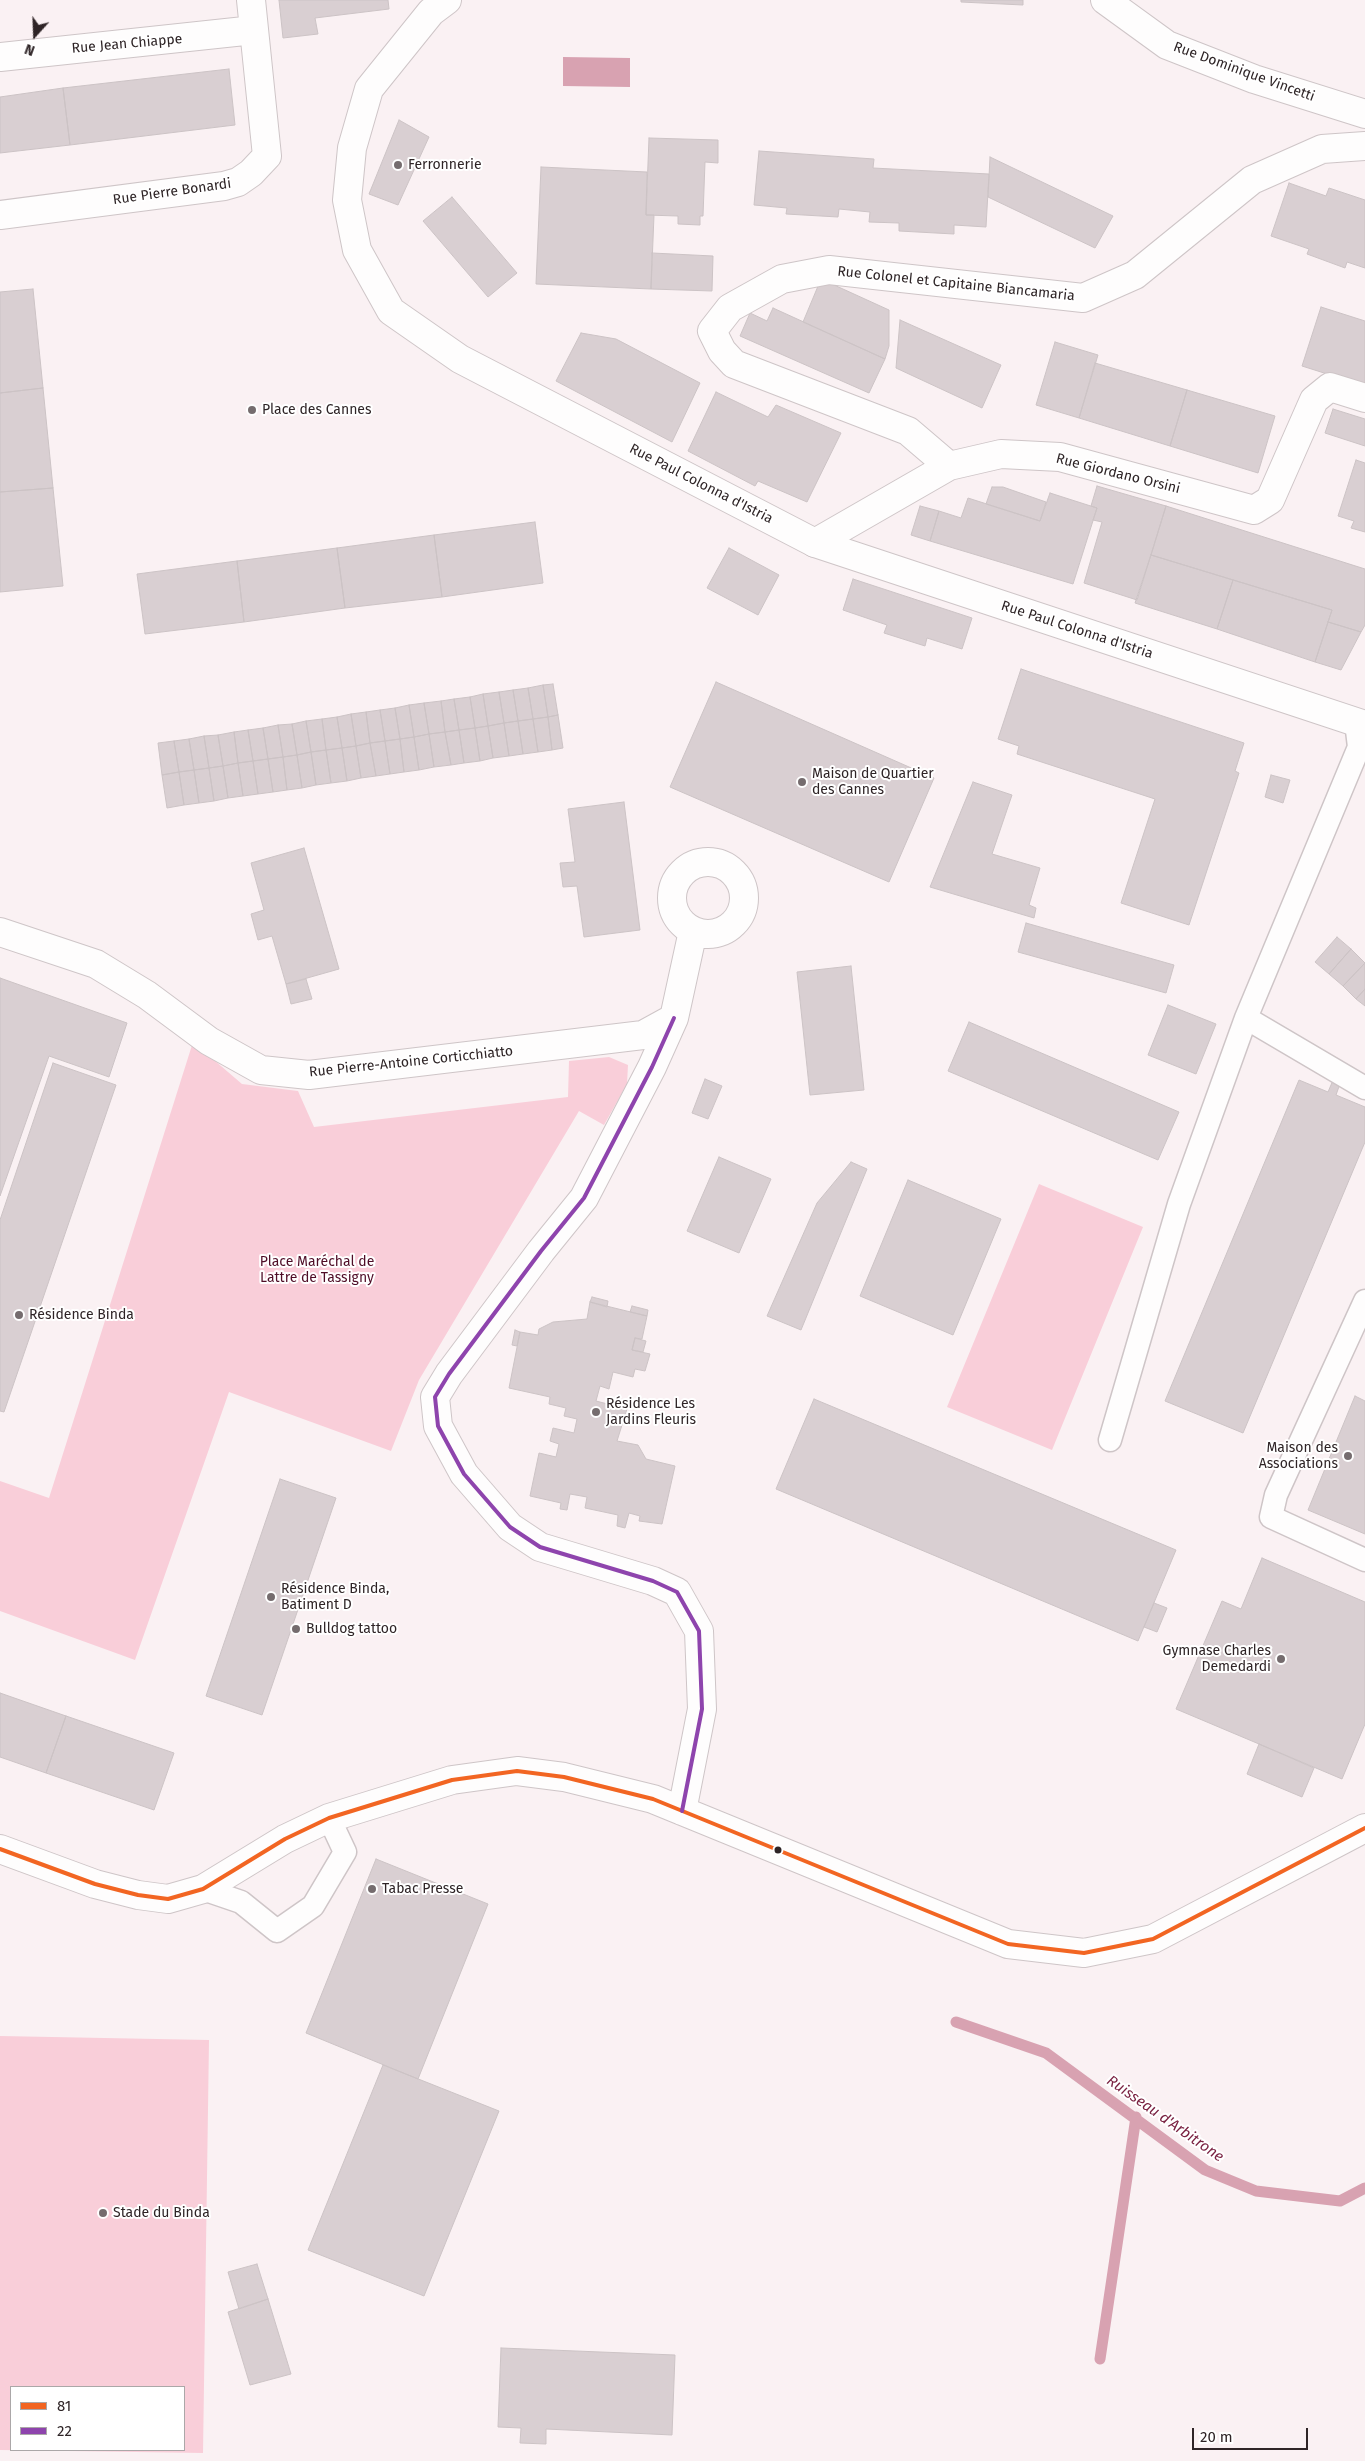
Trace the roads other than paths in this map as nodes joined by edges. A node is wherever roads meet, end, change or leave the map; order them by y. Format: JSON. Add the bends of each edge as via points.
{"nodes":[{"id":1,"x":251,"y":0,"type":"edge"},
{"id":2,"x":447,"y":0,"type":"edge"},
{"id":3,"x":1105,"y":0,"type":"edge"},
{"id":4,"x":254,"y":30,"type":"junction"},
{"id":5,"x":0,"y":57,"type":"edge"},
{"id":6,"x":1365,"y":114,"type":"edge"},
{"id":7,"x":1365,"y":146,"type":"edge"},
{"id":8,"x":0,"y":215,"type":"edge"},
{"id":9,"x":1365,"y":398,"type":"edge"},
{"id":10,"x":949,"y":466,"type":"junction"},
{"id":11,"x":815,"y":543,"type":"junction"},
{"id":12,"x":1361,"y":724,"type":"edge"},
{"id":13,"x":693,"y":931,"type":"dead end"},
{"id":14,"x":0,"y":932,"type":"edge"},
{"id":15,"x":674,"y":1018,"type":"junction"},
{"id":16,"x":1246,"y":1018,"type":"junction"},
{"id":17,"x":1365,"y":1088,"type":"edge"},
{"id":18,"x":1365,"y":1301,"type":"edge"},
{"id":19,"x":1110,"y":1440,"type":"dead end"},
{"id":20,"x":1365,"y":1560,"type":"edge"},
{"id":21,"x":682,"y":1811,"type":"junction"},
{"id":22,"x":330,"y":1818,"type":"junction"},
{"id":23,"x":1365,"y":1828,"type":"edge"},
{"id":24,"x":0,"y":1849,"type":"edge"},
{"id":25,"x":203,"y":1889,"type":"junction"}],
"edges":[{"from":1,"to":4,"type":"street","name":"Rue Pierre Bonardi"},
{"from":2,"to":11,"type":"street","name":"Rue Paul Colonna d'Istria","via":[[431,12],[369,89],[352,148],[347,200],[357,250],[391,311],[460,359]]},
{"from":3,"to":6,"type":"street","name":"Rue Dominique Vincetti","via":[[1167,45],[1254,79]]},
{"from":4,"to":5,"type":"street","name":"Rue Jean Chiappe"},
{"from":4,"to":8,"type":"street","name":"Rue Pierre Bonardi","via":[[267,156],[251,173],[224,186]]},
{"from":7,"to":10,"type":"street","name":"Rue Colonel et Capitaine Biancamaria","via":[[1322,149],[1252,180],[1135,275],[1083,298],[829,270],[782,279],[730,308],[712,332],[722,351],[734,364],[908,431]]},
{"from":9,"to":10,"type":"street","name":"Rue Giordano Orsini","via":[[1330,387],[1314,400],[1270,500],[1254,510],[1060,457],[1001,454]]},
{"from":10,"to":11,"type":"street","name":"Rue Giordano Orsini"},
{"from":11,"to":12,"type":"street","name":"Rue Paul Colonna d'Istria"},
{"from":12,"to":16,"type":"lane","via":[[1359,747]]},
{"from":13,"to":15,"type":"street"},
{"from":14,"to":15,"type":"street","name":"Rue Pierre-Antoine Corticchiatto","via":[[96,964],[158,1003],[209,1041],[261,1070],[309,1075],[633,1036]]},
{"from":15,"to":21,"type":"street","via":[[652,1068],[584,1198],[435,1396],[438,1426],[464,1474],[510,1527],[540,1547],[652,1580],[677,1592],[699,1631],[702,1709]]},
{"from":16,"to":17,"type":"lane"},
{"from":16,"to":19,"type":"lane","via":[[1179,1204]]},
{"from":18,"to":20,"type":"lane","via":[[1276,1495],[1271,1517]]},
{"from":21,"to":22,"type":"street","via":[[653,1799],[564,1777],[517,1771],[452,1780]]},
{"from":21,"to":23,"type":"street","via":[[1008,1944],[1084,1953],[1152,1939]]},
{"from":22,"to":25,"type":"street","via":[[285,1839]]},
{"from":22,"to":25,"type":"lane","via":[[345,1852],[314,1906],[276,1931],[241,1902]]},
{"from":24,"to":25,"type":"street","via":[[95,1884],[138,1895],[168,1898]]}]}
